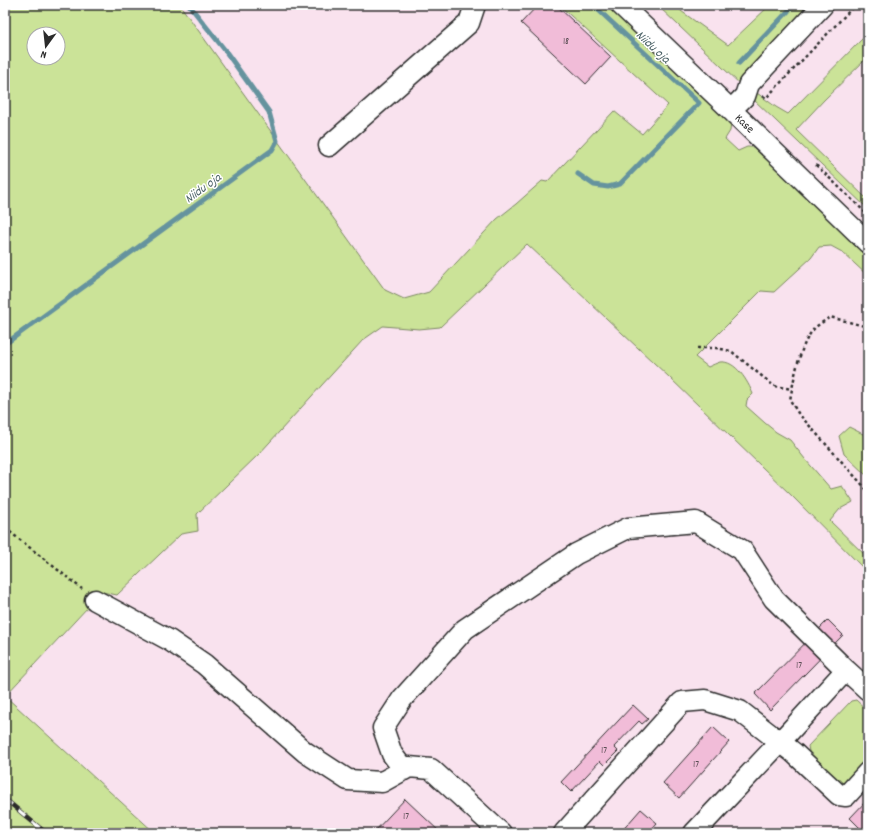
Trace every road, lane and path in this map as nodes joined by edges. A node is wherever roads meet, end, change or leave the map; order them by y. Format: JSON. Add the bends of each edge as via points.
{"nodes":[{"id":1,"x":474,"y":5,"type":"edge"},
{"id":2,"x":621,"y":5,"type":"edge"},
{"id":3,"x":823,"y":5,"type":"edge"},
{"id":4,"x":855,"y":5,"type":"edge"},
{"id":5,"x":762,"y":94,"type":"dead end"},
{"id":6,"x":731,"y":110,"type":"junction"},
{"id":7,"x":329,"y":146,"type":"dead end"},
{"id":8,"x":868,"y":243,"type":"edge"},
{"id":9,"x":868,"y":330,"type":"edge"},
{"id":10,"x":697,"y":348,"type":"dead end"},
{"id":11,"x":792,"y":389,"type":"junction"},
{"id":12,"x":868,"y":491,"type":"edge"},
{"id":13,"x":5,"y":528,"type":"edge"},
{"id":14,"x":95,"y":600,"type":"joint"},
{"id":15,"x":846,"y":670,"type":"junction"},
{"id":16,"x":868,"y":690,"type":"edge"},
{"id":17,"x":780,"y":742,"type":"junction"},
{"id":18,"x":404,"y":770,"type":"junction"},
{"id":19,"x":868,"y":772,"type":"edge"},
{"id":20,"x":501,"y":833,"type":"edge"},
{"id":21,"x":564,"y":833,"type":"edge"},
{"id":22,"x":694,"y":833,"type":"edge"}],
"edges":[{"from":1,"to":7,"type":"street","via":[[469,23]]},
{"from":2,"to":6,"type":"street","name":"Kase"},
{"from":3,"to":6,"type":"street","via":[[749,84],[745,96]]},
{"from":4,"to":5,"type":"path","via":[[766,98]]},
{"from":6,"to":8,"type":"street","name":"Kase"},
{"from":9,"to":11,"type":"path","via":[[864,326],[830,317],[816,326],[805,342]]},
{"from":10,"to":11,"type":"path","via":[[731,351],[774,386]]},
{"from":11,"to":12,"type":"path","via":[[790,400],[798,414]]},
{"from":13,"to":14,"type":"path"},
{"from":14,"to":18,"type":"street","via":[[169,640],[204,664],[305,752],[348,780],[382,782]]},
{"from":15,"to":16,"type":"street"},
{"from":15,"to":17,"type":"street"},
{"from":15,"to":18,"type":"street","via":[[774,599],[742,550],[696,522],[628,528],[576,554],[465,629],[402,699],[383,728],[392,754]]},
{"from":17,"to":19,"type":"street","via":[[839,795],[846,796]]},
{"from":17,"to":21,"type":"street","via":[[740,711],[705,700],[682,702]]},
{"from":17,"to":22,"type":"street"},
{"from":18,"to":20,"type":"street","via":[[409,767],[431,769]]}]}
